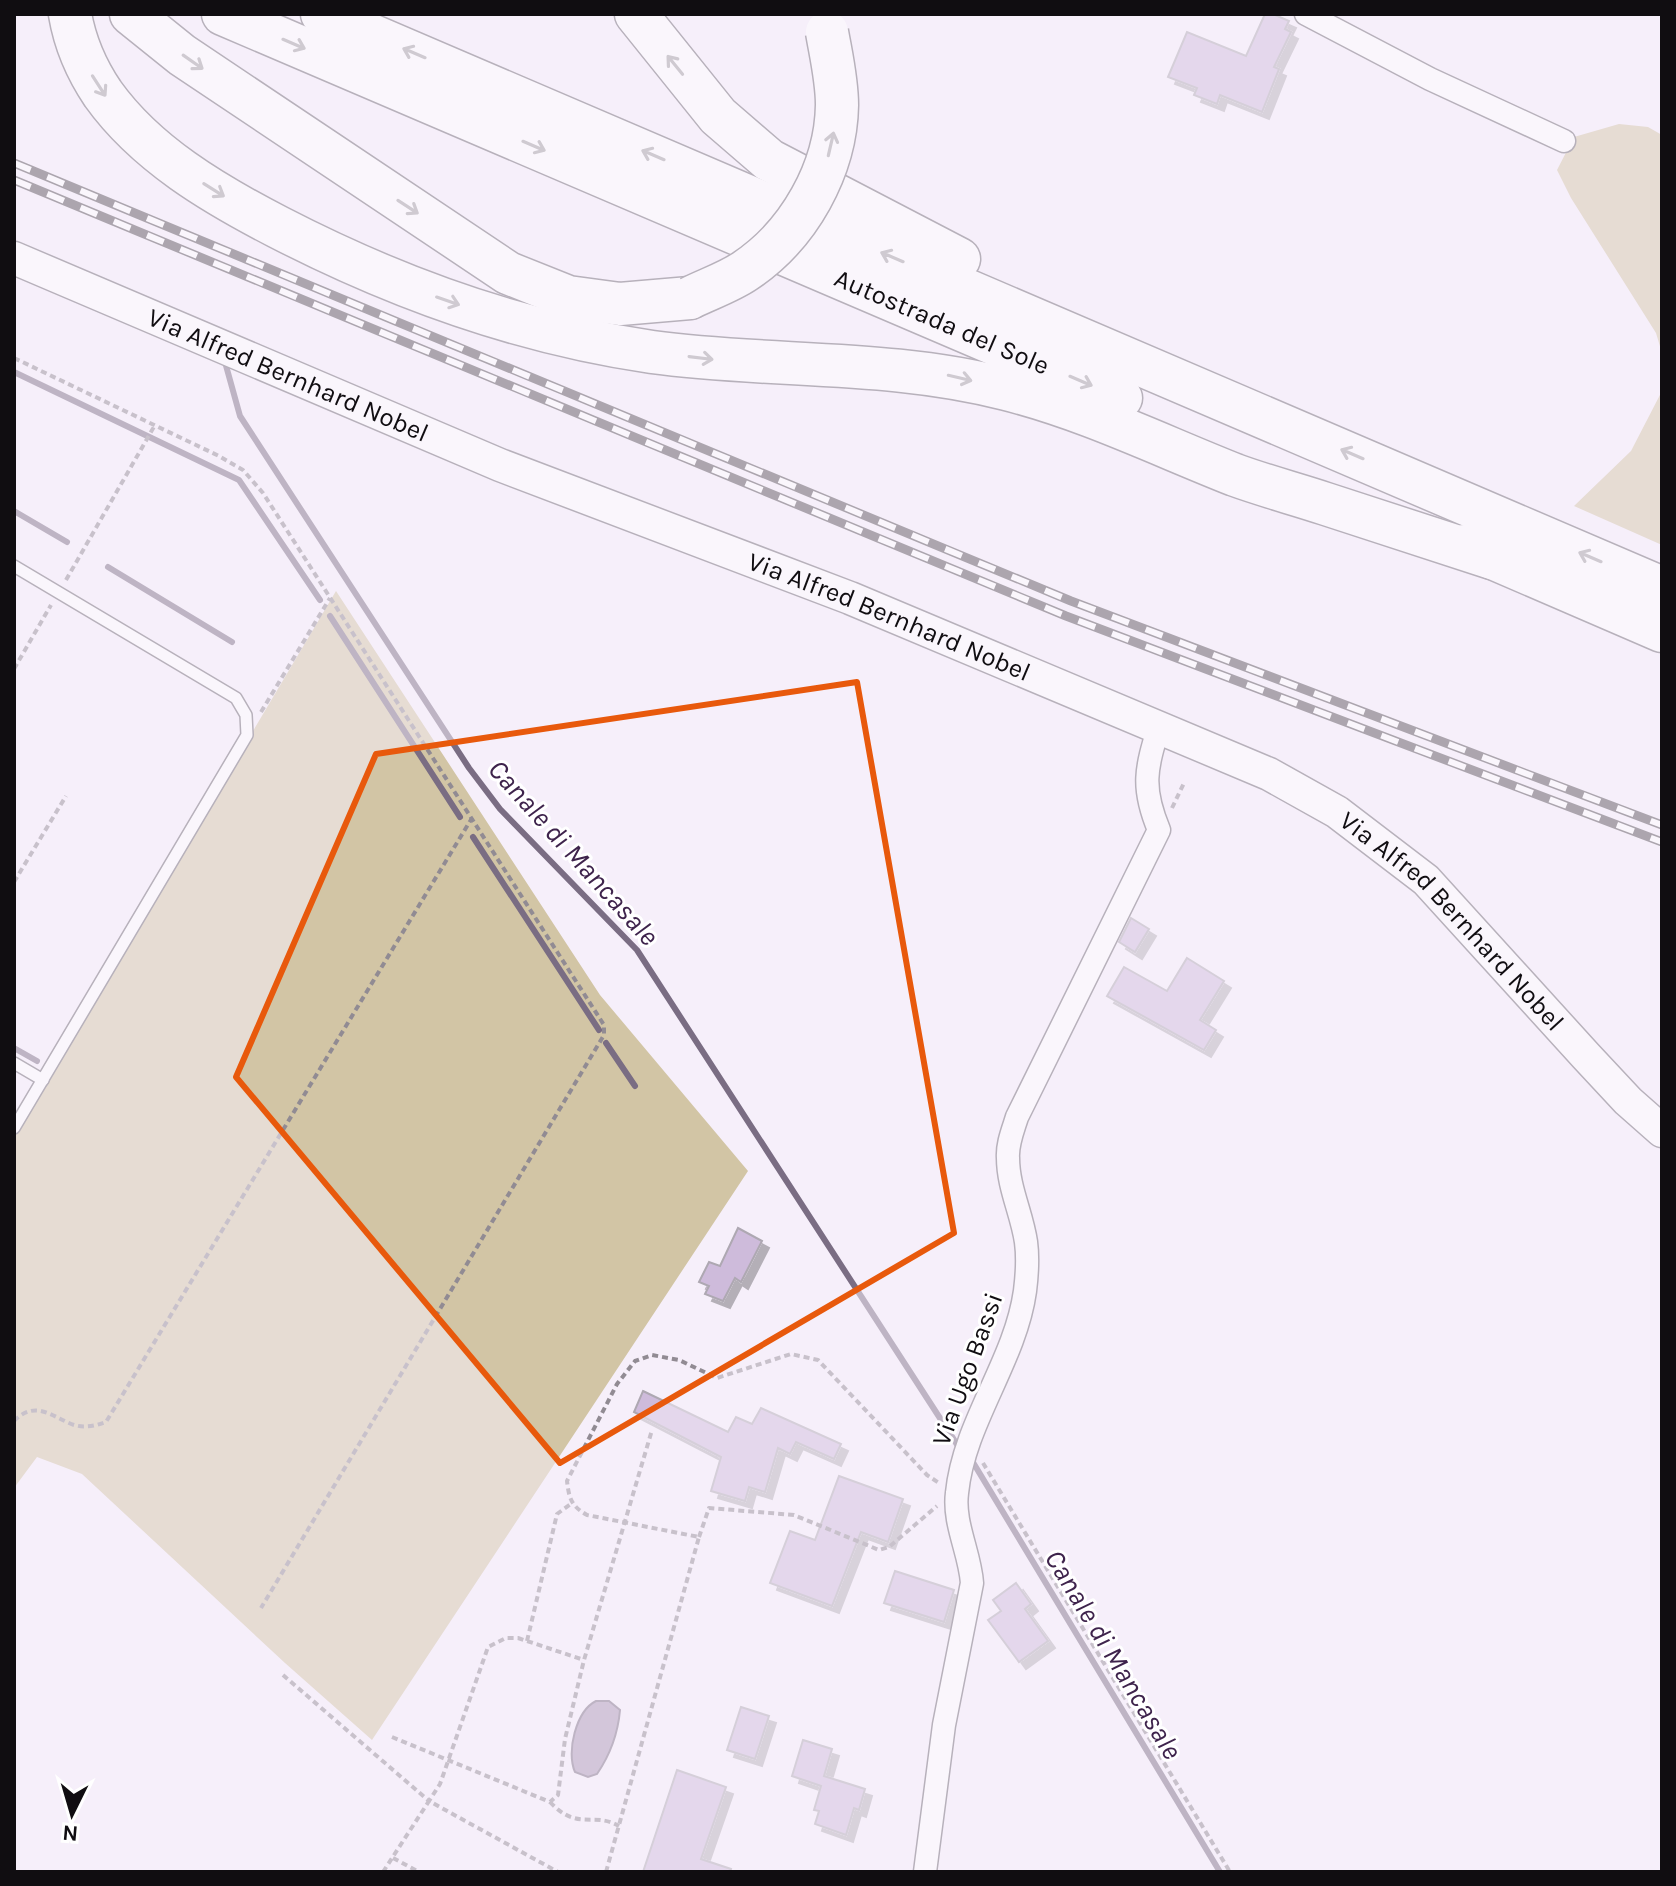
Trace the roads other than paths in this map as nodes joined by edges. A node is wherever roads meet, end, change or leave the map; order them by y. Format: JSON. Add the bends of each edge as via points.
{"nodes":[{"id":1,"x":70,"y":14,"type":"edge"},
{"id":2,"x":131,"y":14,"type":"edge"},
{"id":3,"x":223,"y":14,"type":"edge"},
{"id":4,"x":322,"y":14,"type":"edge"},
{"id":5,"x":636,"y":14,"type":"edge"},
{"id":6,"x":1306,"y":14,"type":"edge"},
{"id":7,"x":823,"y":23,"type":"edge"},
{"id":8,"x":1564,"y":141,"type":"dead end"},
{"id":9,"x":14,"y":258,"type":"edge"},
{"id":10,"x":1247,"y":409,"type":"junction"},
{"id":11,"x":1492,"y":558,"type":"junction"},
{"id":12,"x":14,"y":566,"type":"edge"},
{"id":13,"x":1662,"y":588,"type":"edge"},
{"id":14,"x":1662,"y":631,"type":"edge"},
{"id":15,"x":1159,"y":726,"type":"junction"},
{"id":16,"x":14,"y":1063,"type":"edge"},
{"id":17,"x":43,"y":1080,"type":"junction"},
{"id":18,"x":14,"y":1128,"type":"edge"},
{"id":19,"x":1662,"y":1131,"type":"edge"},
{"id":20,"x":925,"y":1872,"type":"edge"}],
"edges":[{"from":1,"to":11,"type":"highway","one_way":true,"via":[[91,74],[119,113],[172,163],[299,238],[417,290],[577,339],[713,360],[944,375],[1005,389],[1063,405],[1238,476]]},
{"from":2,"to":7,"type":"highway","one_way":true,"bridge":true,"via":[[220,81],[508,273],[568,297],[620,304],[690,298],[746,270],[787,234],[822,177],[833,141],[834,66]]},
{"from":3,"to":11,"type":"highway","name":"Autostrada del Sole","one_way":true},
{"from":10,"to":4,"type":"highway","name":"Autostrada del Sole","one_way":true},
{"from":10,"to":5,"type":"highway","one_way":true,"via":[[769,160],[718,116]]},
{"from":6,"to":8,"type":"street"},
{"from":9,"to":15,"type":"street","name":"Via Alfred Bernhard Nobel","via":[[500,465],[850,598]]},
{"from":13,"to":10,"type":"highway","name":"Autostrada del Sole","one_way":true},
{"from":11,"to":14,"type":"highway","name":"Autostrada del Sole"},
{"from":12,"to":17,"type":"lane","via":[[236,698],[246,715],[247,735]]},
{"from":15,"to":19,"type":"street","name":"Via Alfred Bernhard Nobel","via":[[1304,792],[1400,858]]},
{"from":15,"to":20,"type":"street","name":"Via Ugo Bassi","via":[[1146,781],[1159,830],[1010,1139],[1011,1182],[1026,1242],[1025,1291],[957,1489],[972,1583],[944,1725]]},
{"from":16,"to":17,"type":"lane"},
{"from":17,"to":18,"type":"lane"}]}
